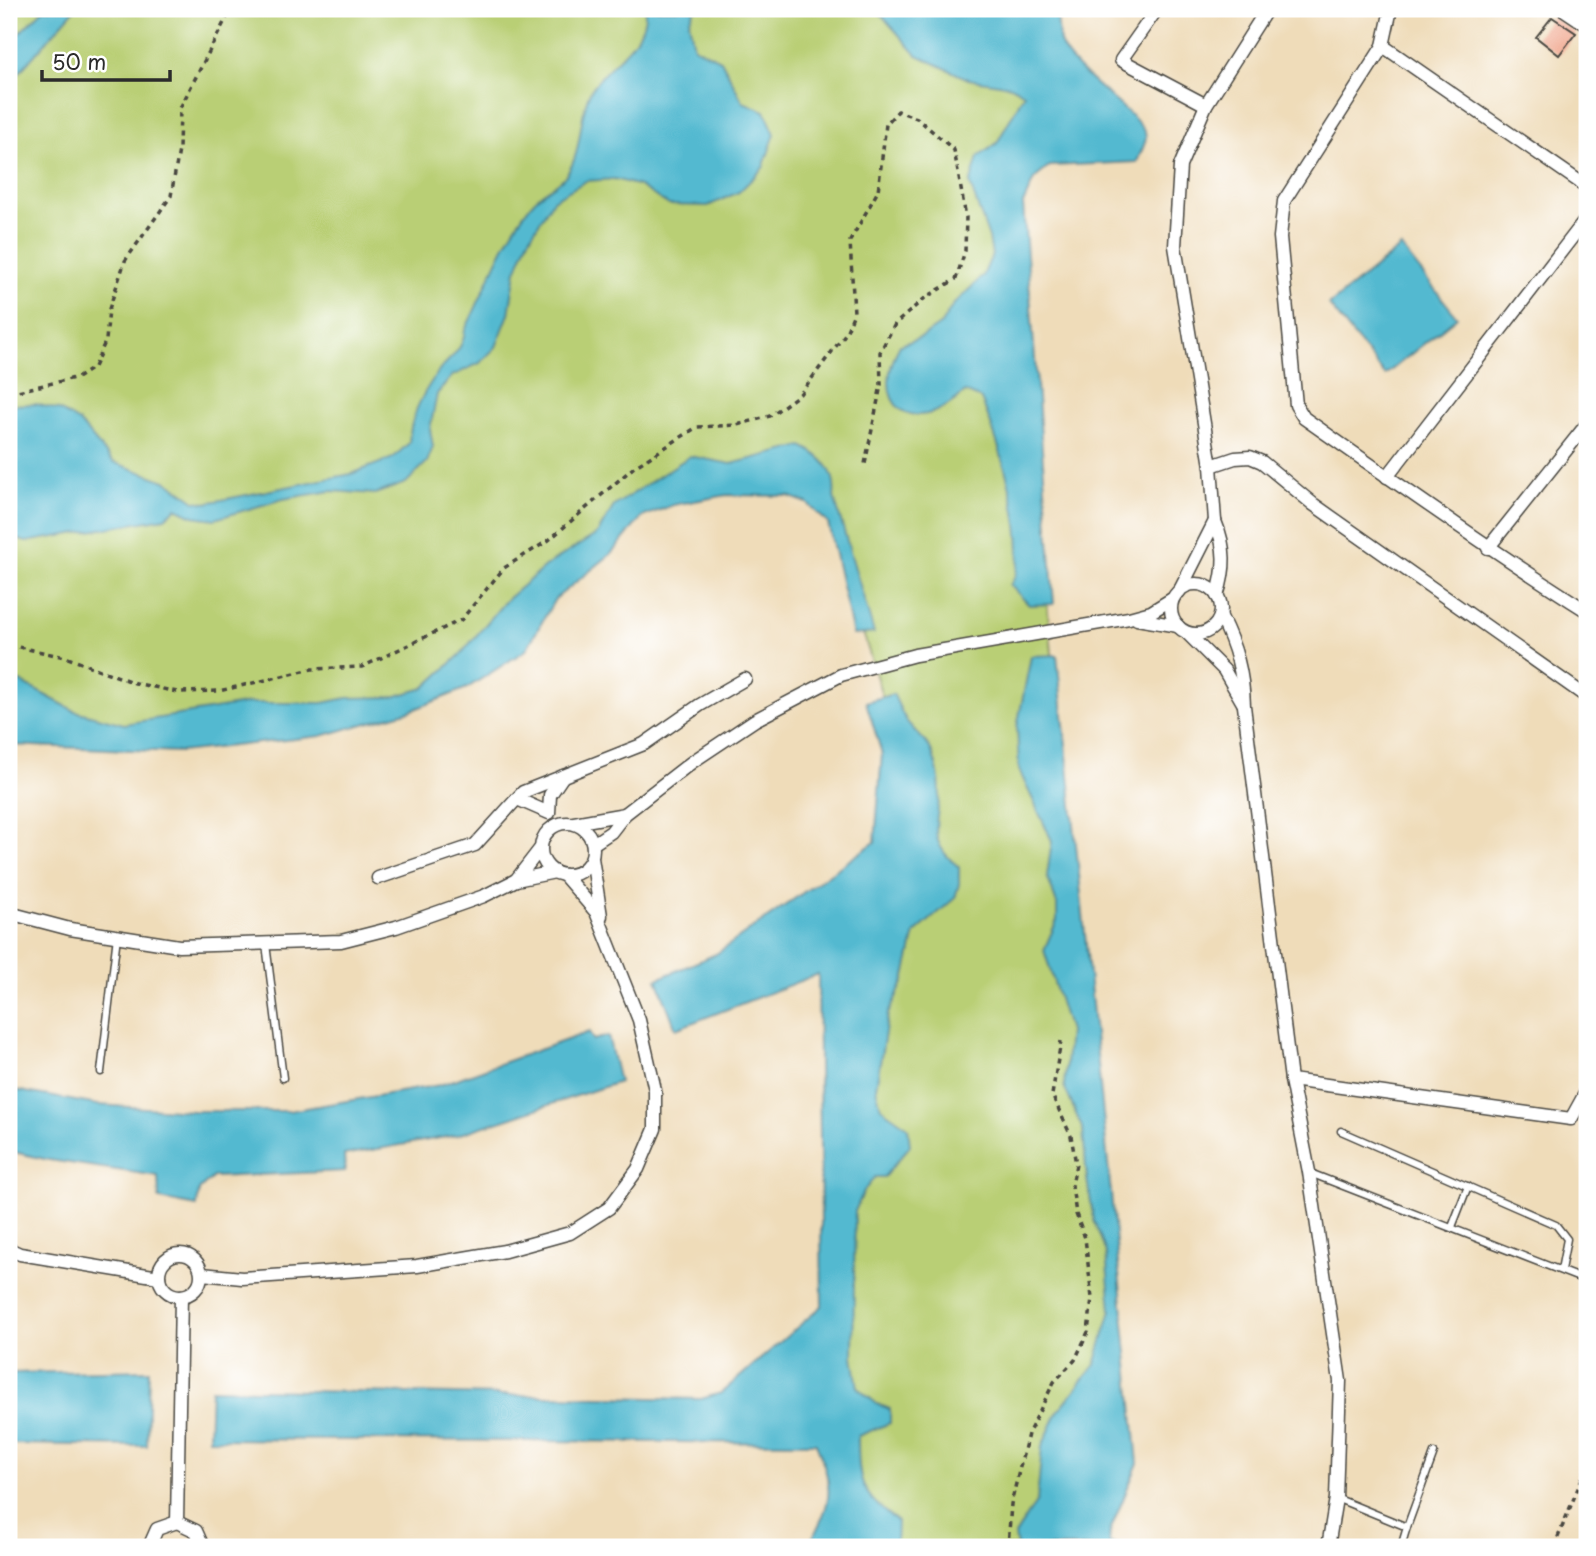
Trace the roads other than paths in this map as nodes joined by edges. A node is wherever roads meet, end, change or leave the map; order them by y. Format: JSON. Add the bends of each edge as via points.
{"nodes":[{"id":1,"x":1157,"y":9,"type":"edge"},
{"id":2,"x":1267,"y":9,"type":"edge"},
{"id":3,"x":1391,"y":9,"type":"edge"},
{"id":4,"x":1563,"y":9,"type":"edge"},
{"id":5,"x":1587,"y":26,"type":"edge"},
{"id":6,"x":1383,"y":46,"type":"junction"},
{"id":7,"x":1206,"y":105,"type":"junction"},
{"id":8,"x":1587,"y":187,"type":"edge"},
{"id":9,"x":1587,"y":218,"type":"edge"},
{"id":10,"x":1587,"y":424,"type":"edge"},
{"id":11,"x":1211,"y":466,"type":"junction"},
{"id":12,"x":1387,"y":477,"type":"junction"},
{"id":13,"x":1215,"y":521,"type":"junction"},
{"id":14,"x":1488,"y":548,"type":"junction"},
{"id":15,"x":1175,"y":595,"type":"junction"},
{"id":16,"x":1217,"y":596,"type":"junction"},
{"id":17,"x":1587,"y":611,"type":"edge"},
{"id":18,"x":1221,"y":617,"type":"junction"},
{"id":19,"x":1129,"y":618,"type":"junction"},
{"id":20,"x":1182,"y":629,"type":"junction"},
{"id":21,"x":745,"y":679,"type":"dead end"},
{"id":22,"x":1587,"y":698,"type":"edge"},
{"id":23,"x":1244,"y":706,"type":"junction"},
{"id":24,"x":566,"y":774,"type":"junction"},
{"id":25,"x":517,"y":799,"type":"junction"},
{"id":26,"x":550,"y":813,"type":"junction"},
{"id":27,"x":625,"y":814,"type":"junction"},
{"id":28,"x":574,"y":823,"type":"junction"},
{"id":29,"x":551,"y":827,"type":"junction"},
{"id":30,"x":593,"y":844,"type":"junction"},
{"id":31,"x":540,"y":849,"type":"junction"},
{"id":32,"x":592,"y":858,"type":"junction"},
{"id":33,"x":560,"y":874,"type":"junction"},
{"id":34,"x":378,"y":878,"type":"dead end"},
{"id":35,"x":516,"y":880,"type":"junction"},
{"id":36,"x":9,"y":912,"type":"edge"},
{"id":37,"x":605,"y":933,"type":"junction"},
{"id":38,"x":117,"y":936,"type":"junction"},
{"id":39,"x":266,"y":944,"type":"junction"},
{"id":40,"x":101,"y":1072,"type":"dead end"},
{"id":41,"x":284,"y":1078,"type":"dead end"},
{"id":42,"x":1291,"y":1080,"type":"junction"},
{"id":43,"x":1587,"y":1090,"type":"edge"},
{"id":44,"x":1341,"y":1131,"type":"dead end"},
{"id":45,"x":1309,"y":1172,"type":"junction"},
{"id":46,"x":1468,"y":1186,"type":"junction"},
{"id":47,"x":1452,"y":1227,"type":"junction"},
{"id":48,"x":9,"y":1249,"type":"edge"},
{"id":49,"x":1561,"y":1270,"type":"junction"},
{"id":50,"x":202,"y":1274,"type":"junction"},
{"id":51,"x":159,"y":1277,"type":"junction"},
{"id":52,"x":1587,"y":1281,"type":"edge"},
{"id":53,"x":181,"y":1296,"type":"junction"},
{"id":54,"x":1434,"y":1453,"type":"dead end"},
{"id":55,"x":1336,"y":1498,"type":"junction"},
{"id":56,"x":177,"y":1522,"type":"junction"},
{"id":57,"x":1407,"y":1527,"type":"junction"},
{"id":58,"x":149,"y":1547,"type":"edge"},
{"id":59,"x":202,"y":1547,"type":"edge"},
{"id":60,"x":1328,"y":1547,"type":"edge"},
{"id":61,"x":1401,"y":1547,"type":"edge"}],
"edges":[{"from":1,"to":7,"type":"street","via":[[1121,60]]},
{"from":2,"to":7,"type":"street"},
{"from":3,"to":6,"type":"street"},
{"from":4,"to":5,"type":"street"},
{"from":6,"to":8,"type":"street"},
{"from":6,"to":12,"type":"street","via":[[1284,201],[1280,237],[1296,405],[1304,418]]},
{"from":7,"to":11,"type":"street","via":[[1180,166],[1175,246]]},
{"from":9,"to":12,"type":"street"},
{"from":10,"to":14,"type":"street"},
{"from":11,"to":13,"type":"street"},
{"from":11,"to":22,"type":"street","via":[[1235,458],[1262,462],[1312,504]]},
{"from":12,"to":14,"type":"street"},
{"from":13,"to":15,"type":"street","via":[[1199,558]]},
{"from":13,"to":16,"type":"street","via":[[1225,559]]},
{"from":14,"to":17,"type":"street"},
{"from":15,"to":16,"type":"street","via":[[1198,584]]},
{"from":15,"to":19,"type":"street","via":[[1151,612]]},
{"from":15,"to":20,"type":"street","via":[[1172,616]]},
{"from":16,"to":18,"type":"street"},
{"from":18,"to":20,"type":"street","via":[[1200,634]]},
{"from":18,"to":23,"type":"street","via":[[1238,657]]},
{"from":19,"to":20,"type":"street"},
{"from":19,"to":27,"type":"street","via":[[915,655],[841,675],[755,720]]},
{"from":20,"to":23,"type":"street","via":[[1224,670]]},
{"from":21,"to":24,"type":"street","via":[[644,744]]},
{"from":23,"to":42,"type":"street"},
{"from":24,"to":25,"type":"street","via":[[523,792]]},
{"from":24,"to":26,"type":"street","via":[[551,795]]},
{"from":25,"to":26,"type":"street"},
{"from":25,"to":34,"type":"street","via":[[475,845]]},
{"from":26,"to":29,"type":"street"},
{"from":27,"to":28,"type":"street"},
{"from":27,"to":30,"type":"street","via":[[611,832]]},
{"from":28,"to":29,"type":"street"},
{"from":28,"to":30,"type":"street","via":[[587,832]]},
{"from":29,"to":31,"type":"street"},
{"from":30,"to":32,"type":"street"},
{"from":31,"to":33,"type":"street","via":[[545,864]]},
{"from":31,"to":35,"type":"street"},
{"from":32,"to":33,"type":"street","via":[[584,869]]},
{"from":32,"to":37,"type":"street"},
{"from":33,"to":35,"type":"street"},
{"from":33,"to":37,"type":"street","via":[[590,903]]},
{"from":35,"to":39,"type":"street","via":[[396,927],[341,941]]},
{"from":36,"to":38,"type":"street"},
{"from":37,"to":50,"type":"street","via":[[639,1020],[656,1090],[655,1129],[638,1170],[610,1208],[570,1233],[505,1251],[417,1266],[242,1278]]},
{"from":38,"to":39,"type":"street","via":[[179,946]]},
{"from":38,"to":40,"type":"lane"},
{"from":39,"to":41,"type":"lane"},
{"from":42,"to":43,"type":"street","via":[[1571,1119]]},
{"from":42,"to":45,"type":"street"},
{"from":44,"to":46,"type":"lane"},
{"from":45,"to":47,"type":"lane"},
{"from":45,"to":55,"type":"street","via":[[1340,1381]]},
{"from":46,"to":47,"type":"lane"},
{"from":46,"to":49,"type":"lane","via":[[1565,1232],[1567,1248]]},
{"from":47,"to":49,"type":"lane"},
{"from":48,"to":51,"type":"street"},
{"from":49,"to":52,"type":"lane"},
{"from":50,"to":51,"type":"street","via":[[197,1262],[179,1254],[166,1258]]},
{"from":50,"to":53,"type":"street","via":[[196,1290]]},
{"from":51,"to":53,"type":"street","via":[[166,1291]]},
{"from":53,"to":56,"type":"street"},
{"from":54,"to":57,"type":"lane"},
{"from":55,"to":57,"type":"lane"},
{"from":55,"to":60,"type":"street"},
{"from":56,"to":58,"type":"street","via":[[157,1529]]},
{"from":56,"to":59,"type":"street","via":[[196,1531]]},
{"from":57,"to":61,"type":"lane"}]}
